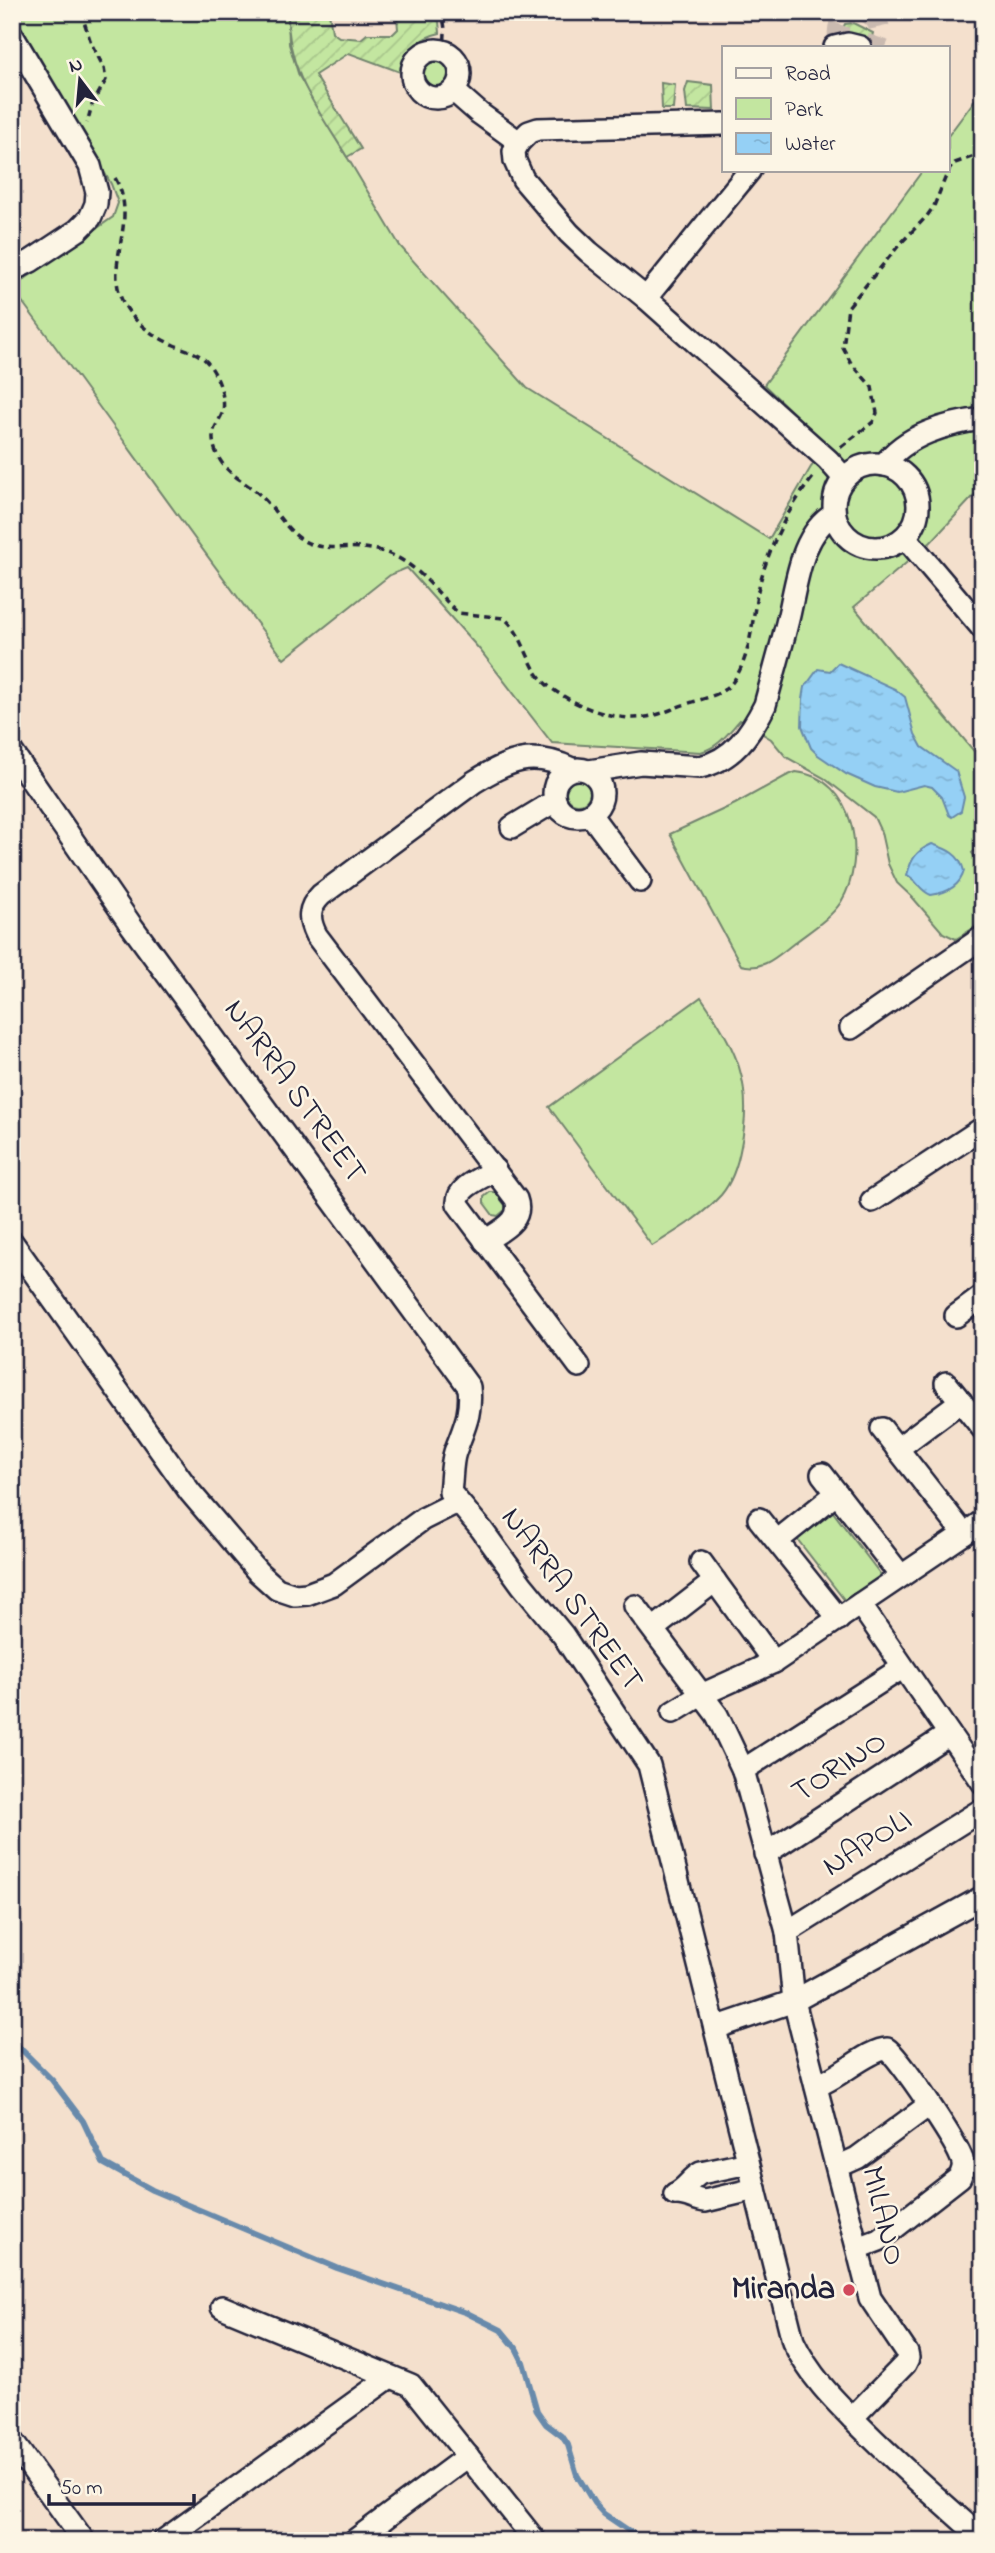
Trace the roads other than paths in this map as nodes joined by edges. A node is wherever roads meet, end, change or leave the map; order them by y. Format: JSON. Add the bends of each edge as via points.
{"nodes":[{"id":1,"x":12,"y":35,"type":"edge"},
{"id":2,"x":454,"y":91,"type":"junction"},
{"id":3,"x":722,"y":124,"type":"edge"},
{"id":4,"x":519,"y":142,"type":"junction"},
{"id":5,"x":748,"y":172,"type":"edge"},
{"id":6,"x":12,"y":270,"type":"edge"},
{"id":7,"x":646,"y":298,"type":"junction"},
{"id":8,"x":983,"y":419,"type":"edge"},
{"id":9,"x":884,"y":465,"type":"junction"},
{"id":10,"x":844,"y":478,"type":"junction"},
{"id":11,"x":834,"y":514,"type":"junction"},
{"id":12,"x":905,"y":537,"type":"junction"},
{"id":13,"x":983,"y":629,"type":"edge"},
{"id":14,"x":12,"y":752,"type":"edge"},
{"id":15,"x":580,"y":770,"type":"junction"},
{"id":16,"x":555,"y":801,"type":"junction"},
{"id":17,"x":590,"y":814,"type":"junction"},
{"id":18,"x":512,"y":827,"type":"dead end"},
{"id":19,"x":640,"y":881,"type":"dead end"},
{"id":20,"x":983,"y":937,"type":"edge"},
{"id":21,"x":850,"y":1028,"type":"dead end"},
{"id":22,"x":983,"y":1128,"type":"edge"},
{"id":23,"x":495,"y":1170,"type":"junction"},
{"id":24,"x":872,"y":1201,"type":"dead end"},
{"id":25,"x":485,"y":1241,"type":"junction"},
{"id":26,"x":12,"y":1242,"type":"edge"},
{"id":27,"x":983,"y":1296,"type":"edge"},
{"id":28,"x":956,"y":1316,"type":"dead end"},
{"id":29,"x":579,"y":1366,"type":"dead end"},
{"id":30,"x":946,"y":1383,"type":"dead end"},
{"id":31,"x":961,"y":1401,"type":"junction"},
{"id":32,"x":882,"y":1429,"type":"dead end"},
{"id":33,"x":983,"y":1429,"type":"edge"},
{"id":34,"x":897,"y":1449,"type":"junction"},
{"id":35,"x":822,"y":1474,"type":"dead end"},
{"id":36,"x":837,"y":1493,"type":"junction"},
{"id":37,"x":457,"y":1502,"type":"junction"},
{"id":38,"x":760,"y":1519,"type":"dead end"},
{"id":39,"x":983,"y":1521,"type":"edge"},
{"id":40,"x":964,"y":1534,"type":"junction"},
{"id":41,"x":777,"y":1541,"type":"junction"},
{"id":42,"x":701,"y":1562,"type":"dead end"},
{"id":43,"x":901,"y":1577,"type":"junction"},
{"id":44,"x":715,"y":1581,"type":"junction"},
{"id":45,"x":860,"y":1604,"type":"junction"},
{"id":46,"x":635,"y":1606,"type":"dead end"},
{"id":47,"x":839,"y":1619,"type":"junction"},
{"id":48,"x":653,"y":1629,"type":"junction"},
{"id":49,"x":774,"y":1662,"type":"junction"},
{"id":50,"x":902,"y":1668,"type":"junction"},
{"id":51,"x":702,"y":1695,"type":"junction"},
{"id":52,"x":673,"y":1713,"type":"dead end"},
{"id":53,"x":949,"y":1734,"type":"junction"},
{"id":54,"x":743,"y":1770,"type":"junction"},
{"id":55,"x":983,"y":1783,"type":"edge"},
{"id":56,"x":983,"y":1809,"type":"edge"},
{"id":57,"x":765,"y":1854,"type":"junction"},
{"id":58,"x":983,"y":1897,"type":"edge"},
{"id":59,"x":787,"y":1932,"type":"junction"},
{"id":60,"x":794,"y":2001,"type":"junction"},
{"id":61,"x":715,"y":2028,"type":"junction"},
{"id":62,"x":816,"y":2085,"type":"junction"},
{"id":63,"x":929,"y":2105,"type":"junction"},
{"id":64,"x":748,"y":2163,"type":"junction"},
{"id":65,"x":837,"y":2167,"type":"junction"},
{"id":66,"x":755,"y":2189,"type":"junction"},
{"id":67,"x":858,"y":2248,"type":"junction"},
{"id":68,"x":222,"y":2308,"type":"dead end"},
{"id":69,"x":390,"y":2378,"type":"junction"},
{"id":70,"x":852,"y":2418,"type":"junction"},
{"id":71,"x":12,"y":2441,"type":"edge"},
{"id":72,"x":468,"y":2456,"type":"junction"},
{"id":73,"x":983,"y":2539,"type":"edge"},
{"id":74,"x":84,"y":2541,"type":"edge"},
{"id":75,"x":163,"y":2541,"type":"edge"},
{"id":76,"x":354,"y":2541,"type":"edge"},
{"id":77,"x":532,"y":2541,"type":"edge"}],
"edges":[{"from":1,"to":6,"type":"street","via":[[90,166],[97,192],[90,218],[78,230]]},
{"from":2,"to":2,"type":"street","via":[[441,98],[426,96],[415,87],[412,73],[417,59],[430,51],[451,54],[459,66],[460,81]]},
{"from":2,"to":4,"type":"street"},
{"from":3,"to":4,"type":"street","via":[[538,129]]},
{"from":4,"to":7,"type":"street","via":[[515,161],[523,179],[569,233]]},
{"from":5,"to":7,"type":"street"},
{"from":7,"to":10,"type":"street"},
{"from":8,"to":9,"type":"street","via":[[929,432],[902,446]]},
{"from":9,"to":10,"type":"street","via":[[865,465]]},
{"from":9,"to":12,"type":"street","via":[[904,474],[918,498],[914,526]]},
{"from":10,"to":11,"type":"street","via":[[836,490]]},
{"from":11,"to":12,"type":"street","via":[[841,531],[864,547],[893,545]]},
{"from":11,"to":15,"type":"street","via":[[819,526],[808,548],[765,705],[742,742],[729,755],[700,767],[640,763]]},
{"from":12,"to":13,"type":"street"},
{"from":14,"to":37,"type":"street","name":"NARRA STREET","via":[[131,925],[469,1387],[471,1406],[454,1455],[450,1492]]},
{"from":15,"to":16,"type":"street","via":[[557,780]]},
{"from":15,"to":17,"type":"street","via":[[596,777],[602,793]]},
{"from":15,"to":23,"type":"street","via":[[541,758],[499,767],[321,895],[309,914],[316,935]]},
{"from":16,"to":17,"type":"street","via":[[570,816]]},
{"from":16,"to":18,"type":"street"},
{"from":17,"to":19,"type":"street"},
{"from":20,"to":21,"type":"street"},
{"from":22,"to":24,"type":"street"},
{"from":23,"to":25,"type":"street","via":[[519,1208],[513,1222]]},
{"from":23,"to":25,"type":"street","via":[[461,1191],[458,1198]]},
{"from":25,"to":29,"type":"street"},
{"from":26,"to":37,"type":"street","via":[[190,1492],[277,1589],[307,1594],[334,1584],[423,1519]]},
{"from":27,"to":28,"type":"street"},
{"from":30,"to":31,"type":"street"},
{"from":31,"to":33,"type":"street"},
{"from":31,"to":34,"type":"street"},
{"from":32,"to":34,"type":"street"},
{"from":34,"to":40,"type":"street"},
{"from":35,"to":36,"type":"street"},
{"from":36,"to":41,"type":"street"},
{"from":36,"to":43,"type":"street"},
{"from":37,"to":61,"type":"street","name":"NARRA STREET","via":[[563,1635],[649,1765]]},
{"from":38,"to":41,"type":"street"},
{"from":39,"to":40,"type":"street"},
{"from":40,"to":43,"type":"street"},
{"from":41,"to":47,"type":"street"},
{"from":42,"to":44,"type":"street"},
{"from":43,"to":45,"type":"street"},
{"from":44,"to":48,"type":"street"},
{"from":44,"to":49,"type":"street"},
{"from":45,"to":47,"type":"street"},
{"from":45,"to":50,"type":"street"},
{"from":46,"to":48,"type":"street","name":"MILANO"},
{"from":47,"to":49,"type":"street"},
{"from":48,"to":51,"type":"street","name":"MILANO"},
{"from":49,"to":51,"type":"street"},
{"from":50,"to":53,"type":"street"},
{"from":50,"to":54,"type":"street"},
{"from":51,"to":52,"type":"street"},
{"from":51,"to":54,"type":"street","name":"MILANO","via":[[717,1715]]},
{"from":53,"to":55,"type":"street"},
{"from":53,"to":57,"type":"street","name":"TORINO"},
{"from":54,"to":57,"type":"street","name":"MILANO"},
{"from":56,"to":59,"type":"street","name":"NAPOLI"},
{"from":57,"to":59,"type":"street","name":"MILANO"},
{"from":58,"to":60,"type":"street"},
{"from":59,"to":60,"type":"street","name":"MILANO"},
{"from":60,"to":61,"type":"street"},
{"from":60,"to":62,"type":"street","name":"MILANO"},
{"from":61,"to":64,"type":"street","name":"NARRA STREET"},
{"from":62,"to":63,"type":"street","via":[[877,2050],[887,2049],[896,2055]]},
{"from":62,"to":65,"type":"street","name":"MILANO"},
{"from":63,"to":65,"type":"street","via":[[857,2158]]},
{"from":63,"to":67,"type":"street","via":[[961,2155],[960,2177],[879,2240]]},
{"from":64,"to":66,"type":"street","name":"NARRA STREET"},
{"from":64,"to":66,"type":"street","via":[[695,2176],[675,2194],[705,2201]]},
{"from":65,"to":67,"type":"street","name":"MILANO"},
{"from":66,"to":70,"type":"street","name":"NARRA STREET","via":[[793,2341],[813,2377]]},
{"from":67,"to":70,"type":"street","name":"MILANO","via":[[870,2298],[908,2358]]},
{"from":68,"to":69,"type":"street"},
{"from":69,"to":72,"type":"street","via":[[415,2389]]},
{"from":69,"to":75,"type":"street"},
{"from":70,"to":73,"type":"street","name":"NARRA STREET"},
{"from":71,"to":74,"type":"street"},
{"from":72,"to":76,"type":"street"},
{"from":72,"to":77,"type":"street"}]}
